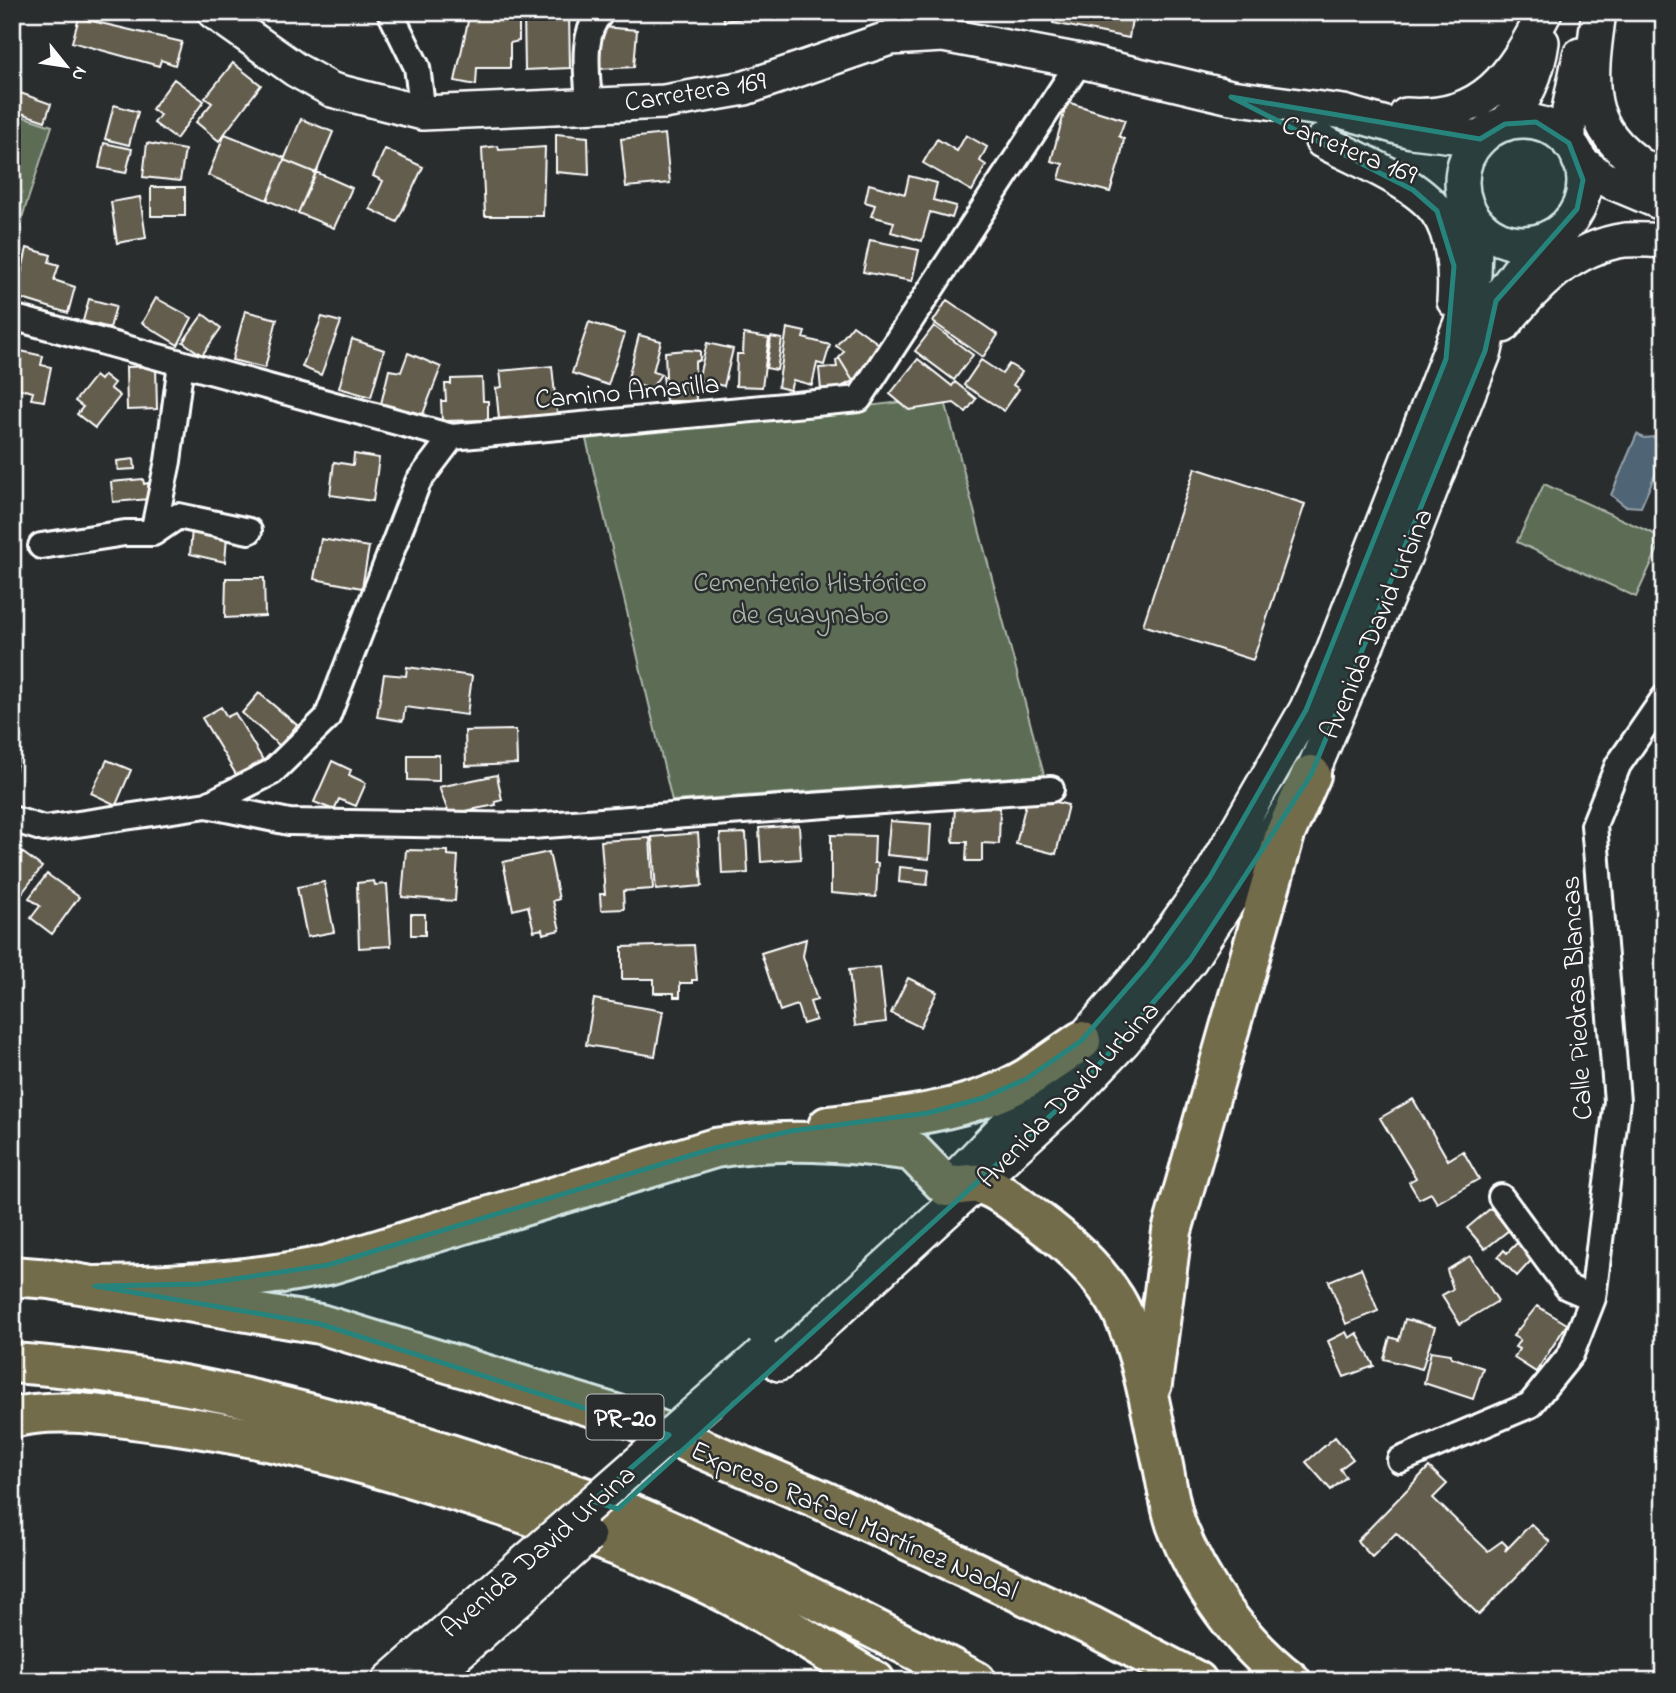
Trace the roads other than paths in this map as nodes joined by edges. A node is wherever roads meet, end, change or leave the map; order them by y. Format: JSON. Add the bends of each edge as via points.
{"nodes":[{"id":1,"x":214,"y":12,"type":"edge"},
{"id":2,"x":390,"y":12,"type":"edge"},
{"id":3,"x":602,"y":12,"type":"edge"},
{"id":4,"x":1546,"y":12,"type":"edge"},
{"id":5,"x":1598,"y":12,"type":"edge"},
{"id":6,"x":1080,"y":61,"type":"junction"},
{"id":7,"x":1231,"y":97,"type":"junction"},
{"id":8,"x":589,"y":105,"type":"junction"},
{"id":9,"x":1344,"y":112,"type":"junction"},
{"id":10,"x":423,"y":113,"type":"junction"},
{"id":11,"x":1492,"y":131,"type":"junction"},
{"id":12,"x":1322,"y":141,"type":"junction"},
{"id":13,"x":1574,"y":151,"type":"junction"},
{"id":14,"x":1664,"y":180,"type":"edge"},
{"id":15,"x":1664,"y":204,"type":"edge"},
{"id":16,"x":1471,"y":213,"type":"junction"},
{"id":17,"x":1557,"y":231,"type":"junction"},
{"id":18,"x":1664,"y":238,"type":"edge"},
{"id":19,"x":12,"y":317,"type":"edge"},
{"id":20,"x":1485,"y":351,"type":"junction"},
{"id":21,"x":1446,"y":359,"type":"junction"},
{"id":22,"x":181,"y":363,"type":"junction"},
{"id":23,"x":452,"y":437,"type":"junction"},
{"id":24,"x":249,"y":531,"type":"dead end"},
{"id":25,"x":153,"y":533,"type":"junction"},
{"id":26,"x":41,"y":546,"type":"dead end"},
{"id":27,"x":1664,"y":698,"type":"edge"},
{"id":28,"x":1311,"y":775,"type":"junction"},
{"id":29,"x":1051,"y":789,"type":"dead end"},
{"id":30,"x":207,"y":805,"type":"junction"},
{"id":31,"x":12,"y":819,"type":"edge"},
{"id":32,"x":1081,"y":1041,"type":"junction"},
{"id":33,"x":761,"y":1140,"type":"junction"},
{"id":34,"x":963,"y":1186,"type":"junction"},
{"id":35,"x":1501,"y":1197,"type":"dead end"},
{"id":36,"x":12,"y":1276,"type":"edge"},
{"id":37,"x":95,"y":1286,"type":"junction"},
{"id":38,"x":1593,"y":1298,"type":"junction"},
{"id":39,"x":12,"y":1363,"type":"edge"},
{"id":40,"x":1150,"y":1404,"type":"junction"},
{"id":41,"x":12,"y":1418,"type":"edge"},
{"id":42,"x":1400,"y":1460,"type":"dead end"},
{"id":43,"x":466,"y":1630,"type":"junction"},
{"id":44,"x":389,"y":1681,"type":"edge"},
{"id":45,"x":427,"y":1681,"type":"edge"},
{"id":46,"x":875,"y":1681,"type":"edge"},
{"id":47,"x":976,"y":1681,"type":"edge"},
{"id":48,"x":1197,"y":1681,"type":"edge"},
{"id":49,"x":1291,"y":1681,"type":"edge"}],
"edges":[{"from":1,"to":10,"type":"street","name":"Carretera 169","via":[[332,90]]},
{"from":2,"to":10,"type":"street","via":[[417,66]]},
{"from":3,"to":8,"type":"street","via":[[590,33]]},
{"from":4,"to":9,"type":"street","via":[[1514,66],[1478,103],[1437,115]]},
{"from":4,"to":11,"type":"street","via":[[1540,54],[1518,111]]},
{"from":5,"to":13,"type":"street","via":[[1577,62],[1569,110]]},
{"from":5,"to":14,"type":"street","via":[[1592,75],[1598,117],[1624,154]]},
{"from":6,"to":7,"type":"street","name":"Carretera 169"},
{"from":6,"to":8,"type":"street","name":"Carretera 169","via":[[943,35],[890,38],[746,88],[664,102]]},
{"from":6,"to":23,"type":"street","name":"Camino Amarilla","via":[[859,399]]},
{"from":7,"to":9,"type":"street","name":"Carretera 169"},
{"from":7,"to":12,"type":"street","name":"Carretera 169"},
{"from":8,"to":10,"type":"street","name":"Carretera 169"},
{"from":9,"to":11,"type":"street","name":"Carretera 169","via":[[1411,131]]},
{"from":11,"to":13,"type":"street","via":[[1525,121],[1545,125]]},
{"from":11,"to":16,"type":"street","via":[[1464,165],[1462,185]]},
{"from":12,"to":16,"type":"street","name":"Carretera 169","via":[[1431,181]]},
{"from":12,"to":21,"type":"street","via":[[1413,190],[1437,211],[1454,266]]},
{"from":13,"to":15,"type":"street","via":[[1602,178]]},
{"from":13,"to":17,"type":"street","via":[[1583,190],[1577,209]]},
{"from":16,"to":17,"type":"street","via":[[1491,235],[1510,242],[1530,243]]},
{"from":16,"to":21,"type":"street","name":"Avenida David Urbina","via":[[1472,292]]},
{"from":17,"to":18,"type":"street","via":[[1589,222],[1617,224]]},
{"from":17,"to":20,"type":"street","name":"Avenida David Urbina","via":[[1502,290],[1490,318]]},
{"from":18,"to":20,"type":"street","via":[[1625,240],[1598,248],[1550,274],[1525,297]]},
{"from":19,"to":22,"type":"street","name":"Camino Amarilla"},
{"from":20,"to":28,"type":"street","name":"Avenida David Urbina","via":[[1405,558]]},
{"from":21,"to":32,"type":"street","name":"Avenida David Urbina","via":[[1306,710],[1210,877],[1147,965]]},
{"from":22,"to":23,"type":"street","name":"Camino Amarilla"},
{"from":22,"to":25,"type":"street"},
{"from":23,"to":30,"type":"street","via":[[418,482],[327,718],[272,772]]},
{"from":24,"to":25,"type":"street","via":[[178,516]]},
{"from":25,"to":26,"type":"street"},
{"from":27,"to":38,"type":"street","name":"Calle Piedras Blancas","via":[[1618,765],[1594,825],[1617,1101]]},
{"from":28,"to":34,"type":"street","name":"Avenida David Urbina","via":[[1190,960],[1159,999],[1071,1097]]},
{"from":28,"to":40,"type":"highway","via":[[1285,834],[1172,1231]]},
{"from":29,"to":30,"type":"street","via":[[531,826],[289,822]]},
{"from":30,"to":31,"type":"street","via":[[44,829]]},
{"from":32,"to":33,"type":"highway","via":[[1026,1079],[983,1098],[928,1113],[791,1131]]},
{"from":32,"to":34,"type":"street","name":"Avenida David Urbina"},
{"from":33,"to":34,"type":"highway","via":[[912,1151]]},
{"from":33,"to":37,"type":"highway","via":[[715,1148],[316,1268],[200,1284]]},
{"from":34,"to":40,"type":"highway","via":[[1028,1214],[1094,1270],[1116,1301]]},
{"from":34,"to":43,"type":"street","name":"Avenida David Urbina","bridge":true},
{"from":35,"to":38,"type":"street","via":[[1567,1287]]},
{"from":36,"to":37,"type":"highway","name":"Expreso Rafael Martínez Nadal","number":"PR-20"},
{"from":37,"to":48,"type":"highway","name":"Expreso Rafael Martínez Nadal","number":"PR-20","via":[[320,1324],[635,1420],[824,1502]]},
{"from":38,"to":42,"type":"street","name":"Calle Piedras Blancas","via":[[1571,1354],[1530,1405]]},
{"from":39,"to":47,"type":"highway","via":[[192,1387],[300,1409],[454,1455],[635,1516],[826,1604]]},
{"from":40,"to":49,"type":"highway","via":[[1175,1521],[1188,1553],[1205,1585],[1252,1645]]},
{"from":41,"to":46,"type":"highway","via":[[72,1414],[230,1433],[331,1453],[426,1481],[640,1553],[722,1591]]},
{"from":43,"to":44,"type":"street","name":"Avenida David Urbina"},
{"from":43,"to":45,"type":"street","name":"Avenida David Urbina"}]}
